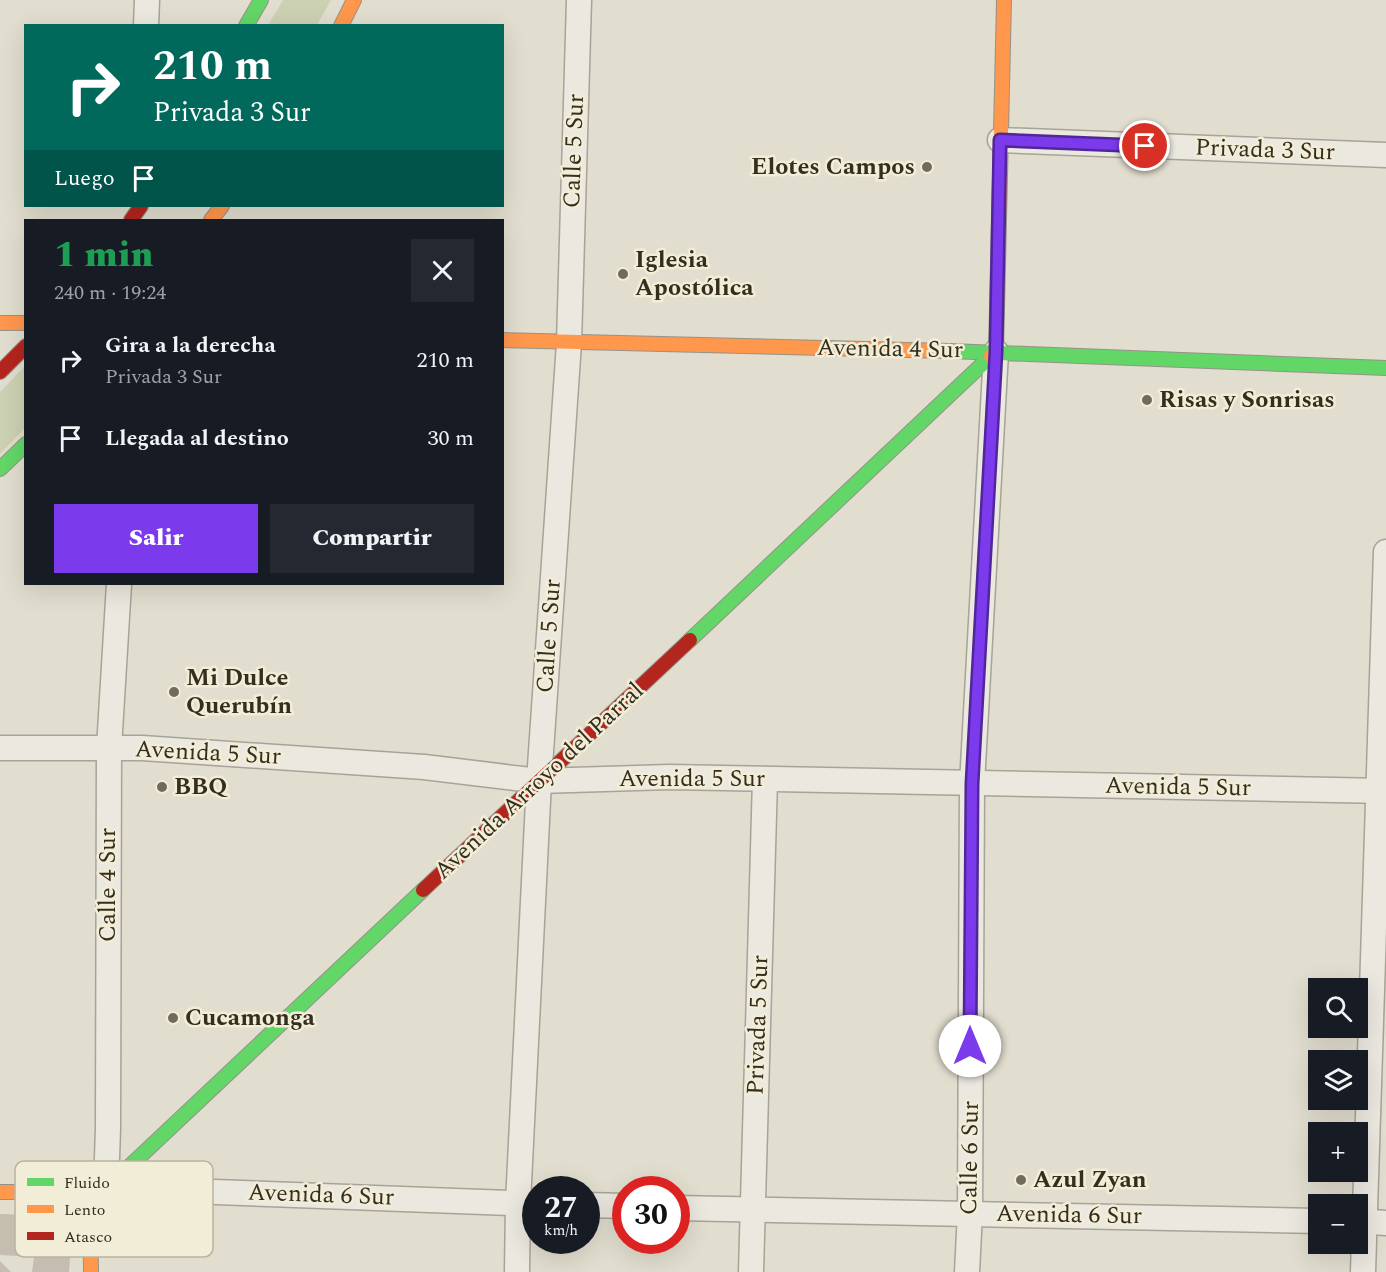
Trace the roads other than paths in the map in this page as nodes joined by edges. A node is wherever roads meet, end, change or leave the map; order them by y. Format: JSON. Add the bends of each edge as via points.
{"nodes":[{"id":1,"x":147,"y":0,"type":"edge"},
{"id":2,"x":261,"y":0,"type":"edge"},
{"id":3,"x":354,"y":0,"type":"edge"},
{"id":4,"x":579,"y":0,"type":"edge"},
{"id":5,"x":1004,"y":0,"type":"edge"},
{"id":6,"x":146,"y":24,"type":"edge"},
{"id":7,"x":247,"y":24,"type":"edge"},
{"id":8,"x":342,"y":24,"type":"edge"},
{"id":9,"x":1000,"y":140,"type":"junction"},
{"id":10,"x":1386,"y":155,"type":"edge"},
{"id":11,"x":221,"y":207,"type":"edge"},
{"id":12,"x":212,"y":219,"type":"edge"},
{"id":13,"x":0,"y":323,"type":"edge"},
{"id":14,"x":24,"y":323,"type":"edge"},
{"id":15,"x":504,"y":340,"type":"edge"},
{"id":16,"x":569,"y":343,"type":"junction"},
{"id":17,"x":24,"y":348,"type":"edge"},
{"id":18,"x":996,"y":352,"type":"junction"},
{"id":19,"x":1386,"y":368,"type":"edge"},
{"id":20,"x":0,"y":372,"type":"edge"},
{"id":21,"x":24,"y":446,"type":"edge"},
{"id":22,"x":0,"y":469,"type":"edge"},
{"id":23,"x":1386,"y":552,"type":"edge"},
{"id":24,"x":119,"y":585,"type":"edge"},
{"id":25,"x":0,"y":748,"type":"edge"},
{"id":26,"x":109,"y":748,"type":"junction"},
{"id":27,"x":765,"y":779,"type":"junction"},
{"id":28,"x":539,"y":781,"type":"junction"},
{"id":29,"x":972,"y":784,"type":"junction"},
{"id":30,"x":1382,"y":791,"type":"edge"},
{"id":31,"x":107,"y":1161,"type":"edge"},
{"id":32,"x":135,"y":1161,"type":"edge"},
{"id":33,"x":527,"y":1176,"type":"edge"},
{"id":34,"x":0,"y":1192,"type":"edge"},
{"id":35,"x":213,"y":1192,"type":"edge"},
{"id":36,"x":15,"y":1193,"type":"edge"},
{"id":37,"x":522,"y":1203,"type":"edge"},
{"id":38,"x":690,"y":1208,"type":"edge"},
{"id":39,"x":753,"y":1210,"type":"junction"},
{"id":40,"x":970,"y":1213,"type":"junction"},
{"id":41,"x":1308,"y":1221,"type":"edge"},
{"id":42,"x":1369,"y":1222,"type":"edge"},
{"id":43,"x":522,"y":1234,"type":"edge"},
{"id":44,"x":517,"y":1272,"type":"edge"},
{"id":45,"x":751,"y":1272,"type":"edge"},
{"id":46,"x":967,"y":1272,"type":"edge"},
{"id":47,"x":1363,"y":1272,"type":"edge"}],
"edges":[{"from":1,"to":6,"type":"street"},
{"from":2,"to":7,"type":"street"},
{"from":3,"to":8,"type":"street"},
{"from":4,"to":16,"type":"street","name":"Calle 5 Sur"},
{"from":5,"to":9,"type":"street","name":"Calle 6 Sur"},
{"from":9,"to":10,"type":"street","name":"Privada 3 Sur"},
{"from":9,"to":18,"type":"street","name":"Calle 6 Sur"},
{"from":11,"to":12,"type":"street"},
{"from":13,"to":14,"type":"street"},
{"from":15,"to":16,"type":"street","name":"Avenida 4 Sur"},
{"from":16,"to":18,"type":"street","name":"Avenida 4 Sur"},
{"from":16,"to":28,"type":"street","name":"Calle 5 Sur"},
{"from":17,"to":20,"type":"street"},
{"from":18,"to":19,"type":"street","name":"Avenida 4 Sur"},
{"from":18,"to":28,"type":"street","name":"Avenida Arroyo del Parral"},
{"from":18,"to":29,"type":"street","name":"Calle 6 Sur"},
{"from":21,"to":22,"type":"street"},
{"from":23,"to":30,"type":"street"},
{"from":24,"to":26,"type":"street","name":"Calle 4 Sur"},
{"from":25,"to":26,"type":"street","name":"Avenida 5 Sur"},
{"from":26,"to":28,"type":"street","name":"Avenida 5 Sur","via":[[424,767]]},
{"from":26,"to":31,"type":"street","name":"Calle 4 Sur"},
{"from":27,"to":28,"type":"street","name":"Avenida 5 Sur"},
{"from":27,"to":29,"type":"street","name":"Avenida 5 Sur"},
{"from":27,"to":39,"type":"street","name":"Privada 5 Sur"},
{"from":28,"to":32,"type":"street","name":"Avenida Arroyo del Parral"},
{"from":28,"to":33,"type":"street","name":"Calle 5 Sur"},
{"from":29,"to":30,"type":"street","name":"Avenida 5 Sur"},
{"from":29,"to":40,"type":"street","name":"Calle 6 Sur"},
{"from":30,"to":42,"type":"street"},
{"from":34,"to":36,"type":"street"},
{"from":35,"to":37,"type":"street","name":"Avenida 6 Sur"},
{"from":38,"to":39,"type":"street","name":"Avenida 6 Sur"},
{"from":39,"to":40,"type":"street","name":"Avenida 6 Sur"},
{"from":39,"to":45,"type":"street","name":"Privada 5 Sur"},
{"from":40,"to":41,"type":"street","name":"Avenida 6 Sur"},
{"from":40,"to":46,"type":"street","name":"Calle 6 Sur"},
{"from":42,"to":47,"type":"street"},
{"from":43,"to":44,"type":"street","name":"Calle 5 Sur"}]}
